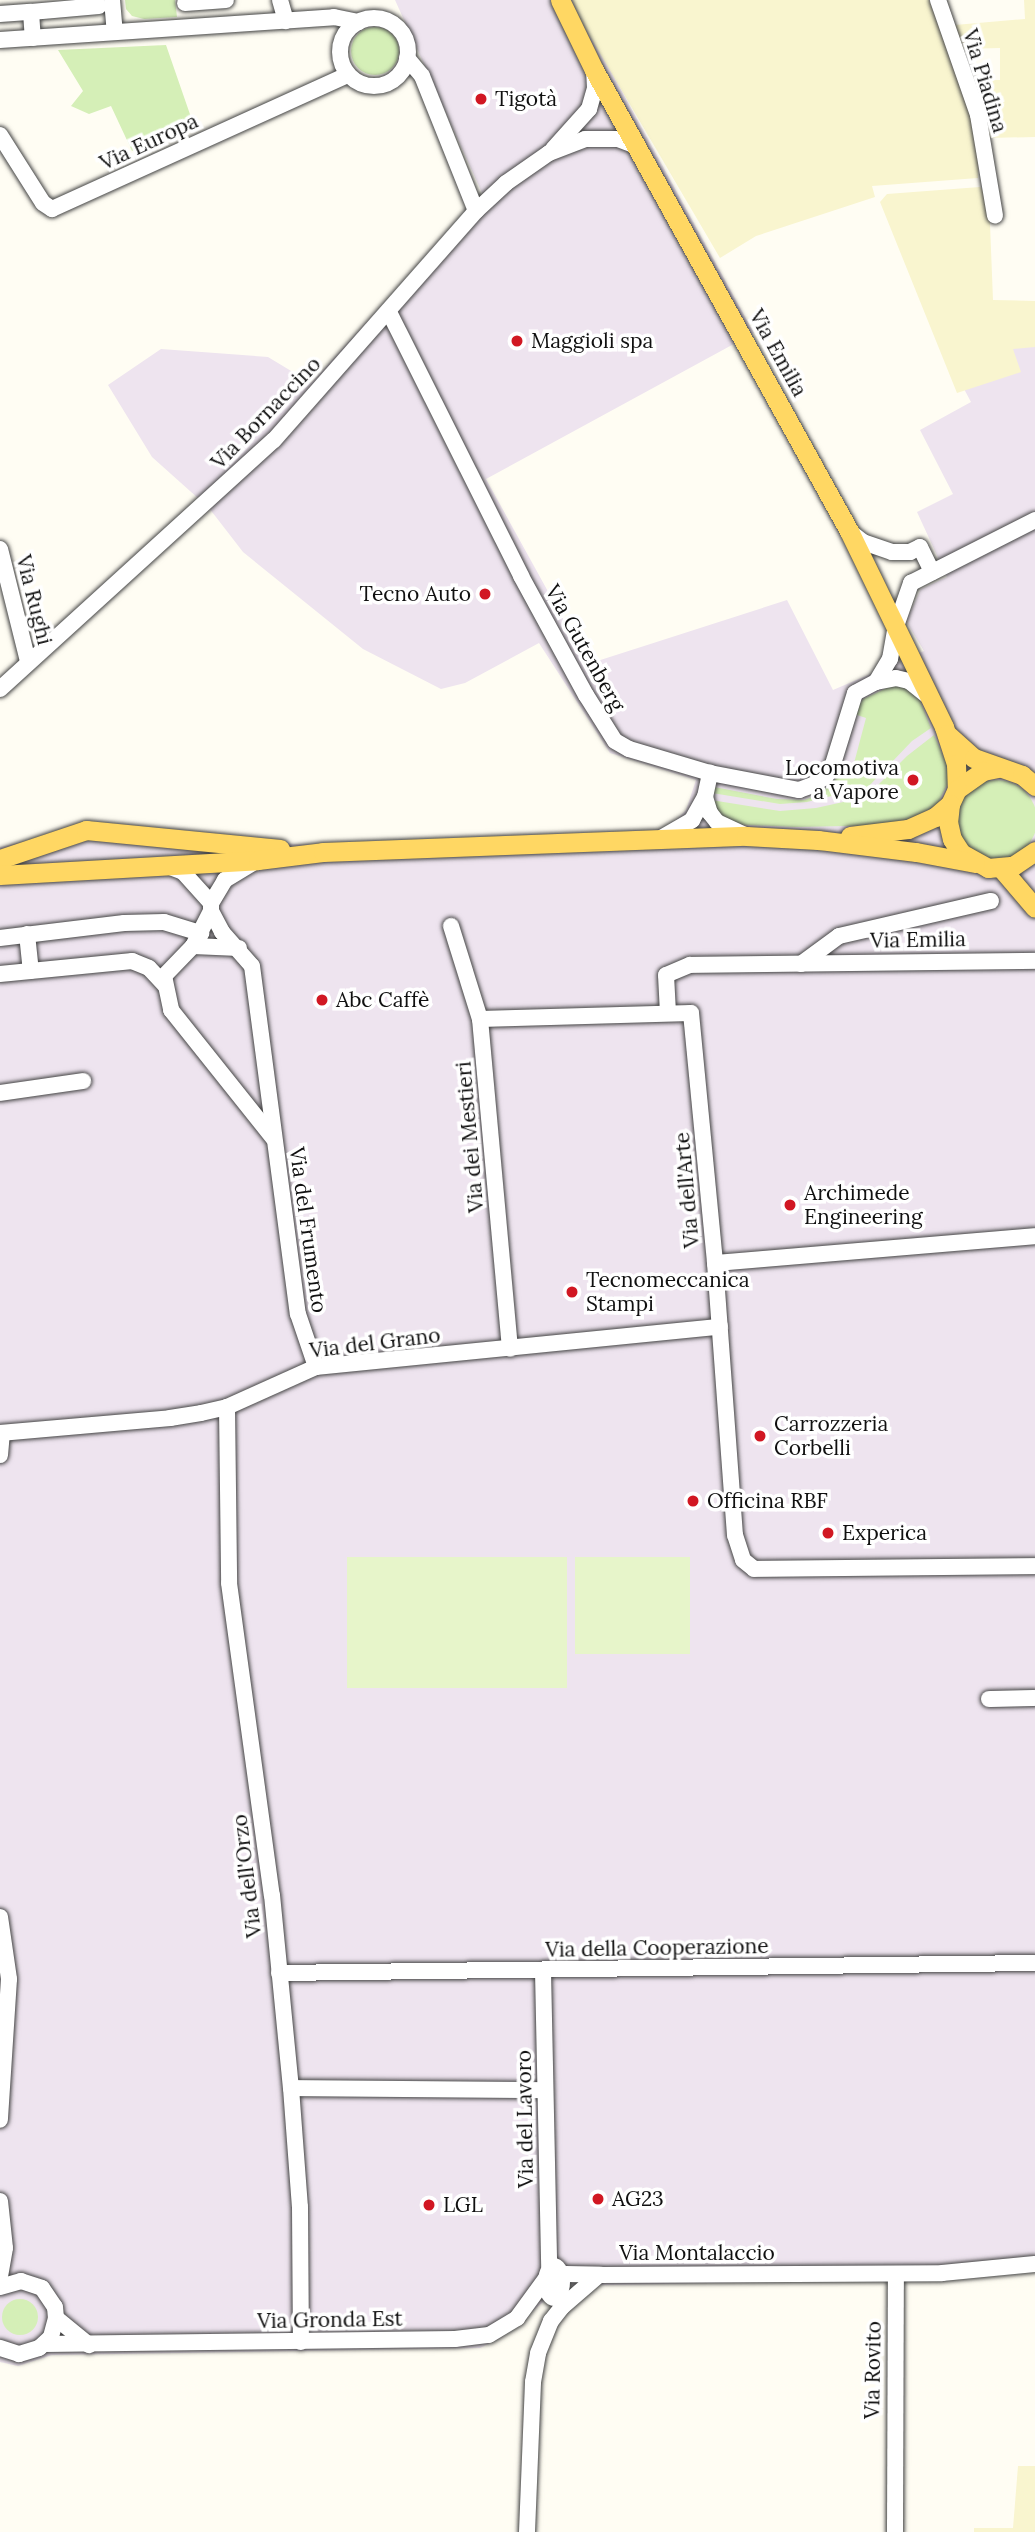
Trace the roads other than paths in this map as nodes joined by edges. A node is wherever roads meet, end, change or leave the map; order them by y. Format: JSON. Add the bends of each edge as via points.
{"nodes":[{"id":1,"x":226,"y":0,"type":"edge"},
{"id":2,"x":280,"y":0,"type":"edge"},
{"id":3,"x":561,"y":0,"type":"edge"},
{"id":4,"x":938,"y":0,"type":"edge"},
{"id":5,"x":106,"y":3,"type":"edge"},
{"id":6,"x":185,"y":3,"type":"dead end"},
{"id":7,"x":31,"y":12,"type":"junction"},
{"id":8,"x":0,"y":14,"type":"edge"},
{"id":9,"x":286,"y":21,"type":"junction"},
{"id":10,"x":358,"y":22,"type":"junction"},
{"id":11,"x":115,"y":32,"type":"junction"},
{"id":12,"x":33,"y":38,"type":"junction"},
{"id":13,"x":0,"y":40,"type":"edge"},
{"id":14,"x":407,"y":58,"type":"junction"},
{"id":15,"x":594,"y":69,"type":"junction"},
{"id":16,"x":347,"y":75,"type":"junction"},
{"id":17,"x":0,"y":135,"type":"edge"},
{"id":18,"x":639,"y":147,"type":"junction"},
{"id":19,"x":549,"y":153,"type":"junction"},
{"id":20,"x":476,"y":211,"type":"junction"},
{"id":21,"x":995,"y":216,"type":"dead end"},
{"id":22,"x":389,"y":312,"type":"junction"},
{"id":23,"x":1035,"y":520,"type":"edge"},
{"id":24,"x":849,"y":531,"type":"junction"},
{"id":25,"x":0,"y":549,"type":"edge"},
{"id":26,"x":932,"y":572,"type":"junction"},
{"id":27,"x":896,"y":626,"type":"junction"},
{"id":28,"x":28,"y":661,"type":"junction"},
{"id":29,"x":876,"y":682,"type":"junction"},
{"id":30,"x":0,"y":689,"type":"edge"},
{"id":31,"x":929,"y":698,"type":"junction"},
{"id":32,"x":946,"y":733,"type":"junction"},
{"id":33,"x":998,"y":768,"type":"junction"},
{"id":34,"x":710,"y":773,"type":"junction"},
{"id":35,"x":1035,"y":786,"type":"edge"},
{"id":36,"x":705,"y":797,"type":"junction"},
{"id":37,"x":953,"y":797,"type":"junction"},
{"id":38,"x":746,"y":836,"type":"junction"},
{"id":39,"x":659,"y":838,"type":"junction"},
{"id":40,"x":818,"y":840,"type":"junction"},
{"id":41,"x":323,"y":852,"type":"junction"},
{"id":42,"x":1035,"y":852,"type":"edge"},
{"id":43,"x":0,"y":859,"type":"edge"},
{"id":44,"x":258,"y":860,"type":"junction"},
{"id":45,"x":975,"y":863,"type":"junction"},
{"id":46,"x":165,"y":865,"type":"junction"},
{"id":47,"x":1001,"y":868,"type":"junction"},
{"id":48,"x":0,"y":875,"type":"edge"},
{"id":49,"x":991,"y":901,"type":"dead end"},
{"id":50,"x":211,"y":907,"type":"junction"},
{"id":51,"x":1035,"y":908,"type":"edge"},
{"id":52,"x":451,"y":926,"type":"dead end"},
{"id":53,"x":27,"y":934,"type":"junction"},
{"id":54,"x":0,"y":938,"type":"edge"},
{"id":55,"x":197,"y":939,"type":"junction"},
{"id":56,"x":239,"y":948,"type":"junction"},
{"id":57,"x":1035,"y":961,"type":"edge"},
{"id":58,"x":801,"y":964,"type":"junction"},
{"id":59,"x":31,"y":971,"type":"junction"},
{"id":60,"x":0,"y":974,"type":"edge"},
{"id":61,"x":165,"y":985,"type":"junction"},
{"id":62,"x":667,"y":1013,"type":"junction"},
{"id":63,"x":480,"y":1019,"type":"junction"},
{"id":64,"x":83,"y":1082,"type":"dead end"},
{"id":65,"x":0,"y":1093,"type":"edge"},
{"id":66,"x":273,"y":1138,"type":"junction"},
{"id":67,"x":1035,"y":1236,"type":"edge"},
{"id":68,"x":715,"y":1263,"type":"junction"},
{"id":69,"x":720,"y":1327,"type":"junction"},
{"id":70,"x":510,"y":1349,"type":"junction"},
{"id":71,"x":316,"y":1367,"type":"junction"},
{"id":72,"x":227,"y":1407,"type":"junction"},
{"id":73,"x":1,"y":1433,"type":"edge"},
{"id":74,"x":0,"y":1455,"type":"edge"},
{"id":75,"x":1035,"y":1566,"type":"edge"},
{"id":76,"x":1035,"y":1698,"type":"edge"},
{"id":77,"x":989,"y":1699,"type":"dead end"},
{"id":78,"x":0,"y":1917,"type":"edge"},
{"id":79,"x":1035,"y":1963,"type":"edge"},
{"id":80,"x":543,"y":1970,"type":"junction"},
{"id":81,"x":279,"y":1973,"type":"junction"},
{"id":82,"x":290,"y":2088,"type":"junction"},
{"id":83,"x":545,"y":2090,"type":"junction"},
{"id":84,"x":0,"y":2120,"type":"edge"},
{"id":85,"x":0,"y":2201,"type":"edge"},
{"id":86,"x":5,"y":2248,"type":"junction"},
{"id":87,"x":1035,"y":2264,"type":"edge"},
{"id":88,"x":552,"y":2273,"type":"junction"},
{"id":89,"x":896,"y":2274,"type":"junction"},
{"id":90,"x":0,"y":2275,"type":"edge"},
{"id":91,"x":599,"y":2275,"type":"junction"},
{"id":92,"x":20,"y":2281,"type":"junction"},
{"id":93,"x":0,"y":2287,"type":"edge"},
{"id":94,"x":56,"y":2318,"type":"junction"},
{"id":95,"x":301,"y":2342,"type":"junction"},
{"id":96,"x":44,"y":2344,"type":"junction"},
{"id":97,"x":89,"y":2345,"type":"junction"},
{"id":98,"x":0,"y":2348,"type":"edge"},
{"id":99,"x":527,"y":2532,"type":"edge"},
{"id":100,"x":895,"y":2532,"type":"edge"}],
"edges":[{"from":1,"to":6,"type":"street"},
{"from":2,"to":9,"type":"street"},
{"from":3,"to":15,"type":"main road","name":"Via Emilia"},
{"from":4,"to":21,"type":"street","name":"Via Piadina","via":[[978,115]]},
{"from":5,"to":7,"type":"street"},
{"from":5,"to":11,"type":"street"},
{"from":7,"to":8,"type":"street"},
{"from":7,"to":12,"type":"street"},
{"from":9,"to":10,"type":"street","via":[[334,17]]},
{"from":9,"to":11,"type":"street"},
{"from":10,"to":14,"type":"street","via":[[376,18],[397,27],[407,46]]},
{"from":10,"to":16,"type":"street","via":[[341,42],[339,54]]},
{"from":11,"to":12,"type":"street"},
{"from":12,"to":13,"type":"street"},
{"from":14,"to":16,"type":"street","via":[[400,75],[383,85],[372,87]]},
{"from":14,"to":20,"type":"street","via":[[422,76]]},
{"from":15,"to":18,"type":"main road","name":"Via Emilia"},
{"from":15,"to":19,"type":"street","name":"Via Bornaccino","via":[[589,109]]},
{"from":16,"to":17,"type":"street","name":"Via Europa","via":[[52,209],[43,204]]},
{"from":18,"to":19,"type":"street","name":"Via Bornaccino","via":[[598,138]]},
{"from":18,"to":24,"type":"main road","name":"Via Emilia"},
{"from":19,"to":20,"type":"street","name":"Via Bornaccino"},
{"from":20,"to":22,"type":"street","name":"Via Bornaccino"},
{"from":22,"to":28,"type":"street","name":"Via Bornaccino","via":[[274,440]]},
{"from":22,"to":34,"type":"street","name":"Via Gutenberg","via":[[605,730],[629,749]]},
{"from":23,"to":26,"type":"street","name":"Via Gutenberg"},
{"from":24,"to":26,"type":"street","via":[[863,542],[892,552],[919,547]]},
{"from":24,"to":27,"type":"main road","name":"Via Emilia"},
{"from":25,"to":28,"type":"street","name":"Via Rughi"},
{"from":26,"to":27,"type":"street","name":"Via Gutenberg","via":[[911,583]]},
{"from":27,"to":29,"type":"street","name":"Via Gutenberg","via":[[890,659]]},
{"from":27,"to":31,"type":"main road","name":"Via Emilia"},
{"from":28,"to":30,"type":"street","name":"Via Bornaccino"},
{"from":29,"to":31,"type":"street","via":[[909,681]]},
{"from":29,"to":34,"type":"street","name":"Via Gutenberg","via":[[855,693],[833,764],[813,785],[799,790]]},
{"from":31,"to":32,"type":"main road","name":"Via Emilia"},
{"from":32,"to":33,"type":"main road","name":"Via Emilia","via":[[974,758]]},
{"from":32,"to":37,"type":"main road","name":"Via Emilia","via":[[956,764]]},
{"from":33,"to":35,"type":"main road","name":"Via Emilia","via":[[1022,775]]},
{"from":33,"to":37,"type":"main road","via":[[976,774]]},
{"from":34,"to":36,"type":"street"},
{"from":36,"to":38,"type":"street","via":[[717,822]]},
{"from":36,"to":39,"type":"street","via":[[692,820]]},
{"from":37,"to":40,"type":"main road","via":[[935,817],[908,829]]},
{"from":37,"to":45,"type":"main road","name":"Via Emilia","via":[[948,822],[952,839]]},
{"from":38,"to":39,"type":"main road"},
{"from":38,"to":40,"type":"main road"},
{"from":39,"to":41,"type":"main road"},
{"from":40,"to":45,"type":"main road"},
{"from":41,"to":43,"type":"main road","via":[[86,830]]},
{"from":41,"to":44,"type":"main road"},
{"from":42,"to":47,"type":"main road"},
{"from":44,"to":46,"type":"main road"},
{"from":44,"to":50,"type":"street","via":[[225,880]]},
{"from":45,"to":47,"type":"main road"},
{"from":46,"to":48,"type":"main road"},
{"from":46,"to":50,"type":"street","name":"Via del Frumento","via":[[183,872]]},
{"from":47,"to":51,"type":"main road"},
{"from":49,"to":58,"type":"street","name":"Via Emilia","via":[[839,936]]},
{"from":50,"to":55,"type":"street"},
{"from":50,"to":56,"type":"street","name":"Via del Frumento","via":[[222,932]]},
{"from":52,"to":63,"type":"street","name":"Via dei Mestieri"},
{"from":53,"to":54,"type":"street"},
{"from":53,"to":55,"type":"street","via":[[164,922]]},
{"from":53,"to":59,"type":"street"},
{"from":55,"to":56,"type":"street"},
{"from":55,"to":61,"type":"street","via":[[168,970]]},
{"from":56,"to":66,"type":"street","name":"Via del Frumento","via":[[252,966],[255,982]]},
{"from":57,"to":58,"type":"street","name":"Via Emilia"},
{"from":58,"to":62,"type":"street","name":"Via Emilia","via":[[675,969],[666,975]]},
{"from":59,"to":60,"type":"street"},
{"from":59,"to":61,"type":"street","via":[[132,961],[149,968]]},
{"from":61,"to":66,"type":"street","name":"Via del Frumento","via":[[171,1010]]},
{"from":62,"to":63,"type":"street","name":"Via dell'Arte"},
{"from":62,"to":68,"type":"street","name":"Via dell'Arte","via":[[691,1013]]},
{"from":63,"to":70,"type":"street","name":"Via dei Mestieri"},
{"from":64,"to":65,"type":"street"},
{"from":66,"to":71,"type":"street","name":"Via del Frumento","via":[[298,1314]]},
{"from":67,"to":68,"type":"street"},
{"from":68,"to":69,"type":"street","name":"Via dell'Arte"},
{"from":69,"to":70,"type":"street","name":"Via del Grano"},
{"from":69,"to":75,"type":"street","name":"Via dell'Arte","via":[[735,1535],[743,1560],[754,1569]]},
{"from":70,"to":71,"type":"street","name":"Via del Grano"},
{"from":71,"to":72,"type":"street","name":"Via del Grano"},
{"from":72,"to":73,"type":"street","name":"Via del Grano","via":[[170,1418]]},
{"from":72,"to":81,"type":"street","name":"Via dell'Orzo","via":[[229,1583]]},
{"from":73,"to":74,"type":"street"},
{"from":76,"to":77,"type":"street"},
{"from":78,"to":84,"type":"street","via":[[9,1979]]},
{"from":79,"to":80,"type":"street","name":"Via della Cooperazione"},
{"from":80,"to":81,"type":"street","name":"Via della Cooperazione"},
{"from":80,"to":83,"type":"street","name":"Via del Lavoro"},
{"from":81,"to":82,"type":"street","name":"Via dell'Orzo"},
{"from":82,"to":83,"type":"street"},
{"from":82,"to":95,"type":"street","name":"Via dell'Orzo","via":[[300,2207]]},
{"from":83,"to":88,"type":"street","name":"Via del Lavoro"},
{"from":85,"to":86,"type":"street"},
{"from":86,"to":90,"type":"street"},
{"from":86,"to":92,"type":"street"},
{"from":87,"to":89,"type":"street","name":"Via Montalaccio"},
{"from":88,"to":91,"type":"street"},
{"from":88,"to":95,"type":"street","name":"Via Gronda Est","via":[[517,2318],[489,2335]]},
{"from":89,"to":91,"type":"street","name":"Via Montalaccio"},
{"from":89,"to":100,"type":"street","name":"Via Rovito"},
{"from":91,"to":99,"type":"street","name":"Via Montalaccio","via":[[556,2314],[538,2353]]},
{"from":92,"to":93,"type":"street"},
{"from":92,"to":94,"type":"street","via":[[42,2288],[55,2307]]},
{"from":94,"to":96,"type":"street"},
{"from":94,"to":97,"type":"street"},
{"from":95,"to":97,"type":"street","name":"Via Gronda Est"},
{"from":96,"to":97,"type":"street","name":"Via Gronda Est"},
{"from":96,"to":98,"type":"street","name":"Via Gronda Est","via":[[19,2354]]}]}
